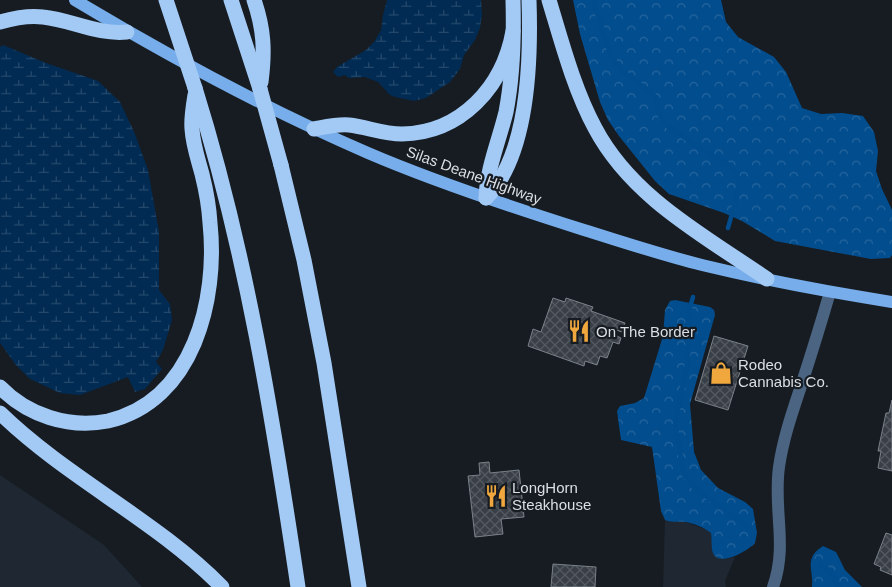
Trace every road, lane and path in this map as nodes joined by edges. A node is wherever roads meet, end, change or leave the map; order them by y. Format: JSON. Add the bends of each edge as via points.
{"nodes":[{"id":1,"x":75,"y":0,"type":"edge"},
{"id":2,"x":166,"y":0,"type":"edge"},
{"id":3,"x":231,"y":0,"type":"edge"},
{"id":4,"x":254,"y":0,"type":"edge"},
{"id":5,"x":513,"y":0,"type":"edge"},
{"id":6,"x":529,"y":0,"type":"edge"},
{"id":7,"x":549,"y":0,"type":"edge"},
{"id":8,"x":0,"y":22,"type":"edge"},
{"id":9,"x":513,"y":31,"type":"junction"},
{"id":10,"x":127,"y":32,"type":"junction"},
{"id":11,"x":195,"y":88,"type":"junction"},
{"id":12,"x":260,"y":89,"type":"junction"},
{"id":13,"x":314,"y":129,"type":"junction"},
{"id":14,"x":486,"y":198,"type":"junction"},
{"id":15,"x":768,"y":279,"type":"junction"},
{"id":16,"x":830,"y":292,"type":"junction"},
{"id":17,"x":892,"y":302,"type":"edge"},
{"id":18,"x":0,"y":387,"type":"edge"},
{"id":19,"x":0,"y":413,"type":"edge"},
{"id":20,"x":222,"y":587,"type":"edge"},
{"id":21,"x":298,"y":587,"type":"edge"},
{"id":22,"x":360,"y":587,"type":"edge"},
{"id":23,"x":773,"y":587,"type":"edge"}],
"edges":[{"from":1,"to":10,"type":"main road","name":"Silas Deane Highway"},
{"from":2,"to":11,"type":"highway","bridge":true},
{"from":3,"to":12,"type":"highway"},
{"from":4,"to":12,"type":"highway","via":[[264,45]]},
{"from":5,"to":9,"type":"highway"},
{"from":6,"to":14,"type":"highway","via":[[530,58],[523,109],[506,169]]},
{"from":7,"to":15,"type":"highway","via":[[590,117],[619,163],[676,217]]},
{"from":8,"to":10,"type":"highway","via":[[41,16],[99,31]]},
{"from":9,"to":13,"type":"highway","via":[[506,58],[493,84],[474,105],[452,120],[404,134],[348,125]]},
{"from":9,"to":14,"type":"highway","via":[[508,97],[488,177]]},
{"from":10,"to":13,"type":"main road","name":"Silas Deane Highway","via":[[216,81]]},
{"from":11,"to":18,"type":"highway","via":[[192,124],[207,200],[211,267],[201,324],[178,373],[162,392],[137,410],[91,423],[67,422],[38,413]]},
{"from":11,"to":21,"type":"highway","via":[[233,228],[259,346]]},
{"from":12,"to":22,"type":"highway","bridge":true,"via":[[304,260]]},
{"from":13,"to":14,"type":"main road","name":"Silas Deane Highway","via":[[414,172]]},
{"from":14,"to":15,"type":"main road","name":"Silas Deane Highway","via":[[671,257]]},
{"from":15,"to":16,"type":"main road","name":"Silas Deane Highway"},
{"from":16,"to":17,"type":"main road","name":"Silas Deane Highway"},
{"from":16,"to":23,"type":"street","via":[[783,443],[776,493],[780,557]]},
{"from":19,"to":20,"type":"highway","via":[[36,444],[183,553]]}]}
